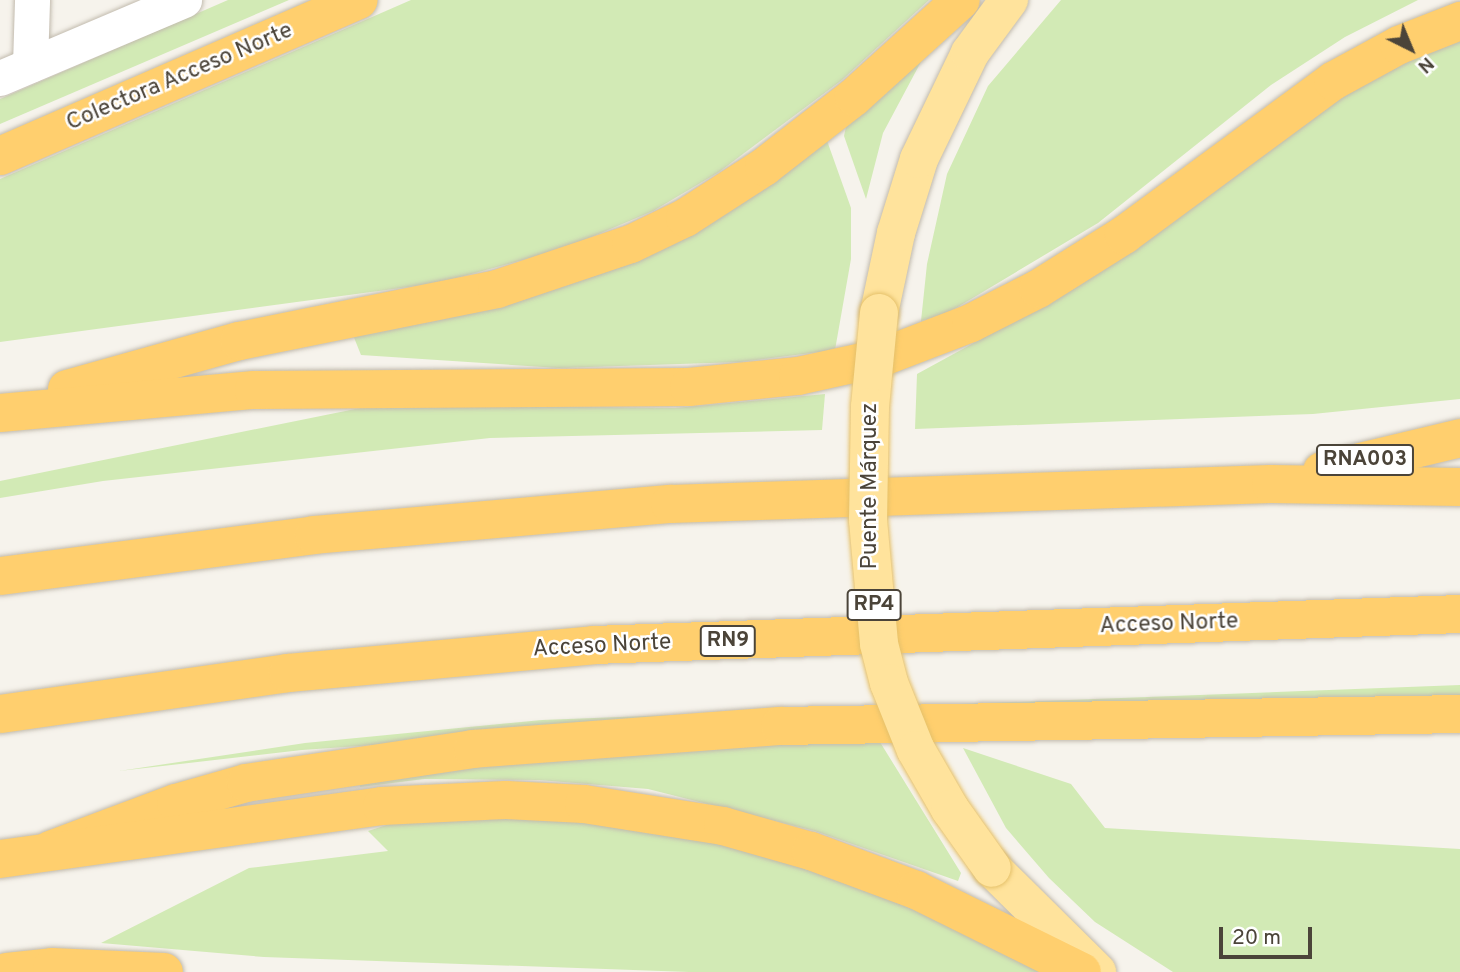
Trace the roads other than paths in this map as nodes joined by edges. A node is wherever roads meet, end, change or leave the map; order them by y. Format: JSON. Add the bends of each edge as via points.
{"nodes":[{"id":1,"x":32,"y":0,"type":"edge"},
{"id":2,"x":184,"y":0,"type":"edge"},
{"id":3,"x":359,"y":0,"type":"edge"},
{"id":4,"x":961,"y":0,"type":"edge"},
{"id":5,"x":1009,"y":0,"type":"edge"},
{"id":6,"x":1460,"y":21,"type":"edge"},
{"id":7,"x":15,"y":72,"type":"edge"},
{"id":8,"x":0,"y":156,"type":"edge"},
{"id":9,"x":0,"y":411,"type":"edge"},
{"id":10,"x":1460,"y":438,"type":"edge"},
{"id":11,"x":1271,"y":484,"type":"junction"},
{"id":12,"x":1460,"y":487,"type":"edge"},
{"id":13,"x":0,"y":576,"type":"edge"},
{"id":14,"x":1460,"y":614,"type":"edge"},
{"id":15,"x":0,"y":714,"type":"edge"},
{"id":16,"x":1460,"y":714,"type":"edge"},
{"id":17,"x":50,"y":850,"type":"junction"},
{"id":18,"x":0,"y":859,"type":"edge"},
{"id":19,"x":7,"y":972,"type":"edge"},
{"id":20,"x":164,"y":972,"type":"edge"},
{"id":21,"x":1082,"y":972,"type":"edge"},
{"id":22,"x":1097,"y":972,"type":"edge"}],
"edges":[{"from":1,"to":7,"type":"street"},
{"from":2,"to":7,"type":"street"},
{"from":3,"to":8,"type":"highway","name":"Colectora Acceso Norte"},
{"from":4,"to":9,"type":"highway","via":[[854,97],[764,167],[694,212],[631,244],[508,286],[198,350]]},
{"from":5,"to":22,"type":"main road","name":"Puente Márquez","number":"RP4","bridge":true,"via":[[952,85],[919,159],[896,233],[879,313],[870,407],[868,520],[879,645],[916,750],[950,809],[992,868]]},
{"from":6,"to":9,"type":"highway","via":[[1399,45],[1333,81],[1124,235],[1038,289],[940,337],[880,358],[798,376],[689,387],[254,390]]},
{"from":10,"to":11,"type":"highway","number":"RNA003"},
{"from":11,"to":12,"type":"highway"},
{"from":11,"to":13,"type":"highway","via":[[670,504],[314,535]]},
{"from":14,"to":15,"type":"highway","name":"Acceso Norte","number":"RN9","via":[[594,645],[289,673]]},
{"from":16,"to":17,"type":"highway","via":[[780,726],[473,748],[246,783],[176,803]]},
{"from":17,"to":18,"type":"highway"},
{"from":17,"to":21,"type":"highway","via":[[382,806],[506,800],[584,804],[723,826],[811,851],[916,890]]},
{"from":19,"to":20,"type":"highway","via":[[52,967]]}]}
